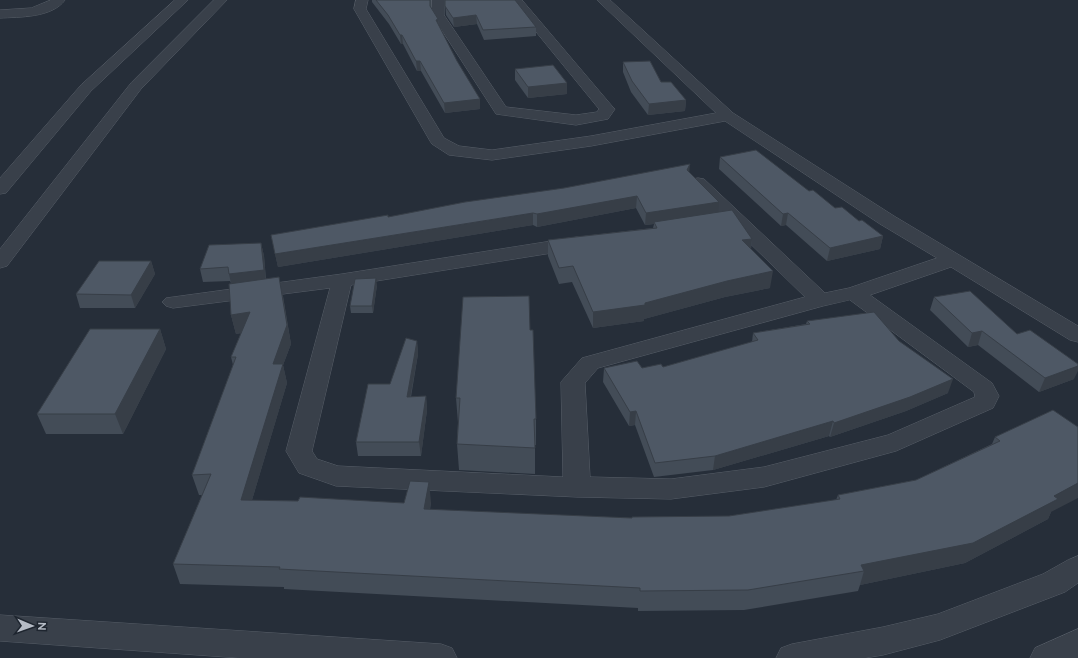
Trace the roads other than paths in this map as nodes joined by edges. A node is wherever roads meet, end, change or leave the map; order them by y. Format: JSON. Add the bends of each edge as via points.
{"nodes":[{"id":1,"x":59,"y":0,"type":"edge"},
{"id":2,"x":182,"y":0,"type":"edge"},
{"id":3,"x":221,"y":0,"type":"edge"},
{"id":4,"x":362,"y":0,"type":"edge"},
{"id":5,"x":438,"y":0,"type":"edge"},
{"id":6,"x":516,"y":0,"type":"edge"},
{"id":7,"x":603,"y":0,"type":"edge"},
{"id":8,"x":0,"y":14,"type":"edge"},
{"id":9,"x":728,"y":116,"type":"junction"},
{"id":10,"x":696,"y":181,"type":"edge"},
{"id":11,"x":0,"y":189,"type":"edge"},
{"id":12,"x":735,"y":218,"type":"junction"},
{"id":13,"x":711,"y":222,"type":"edge"},
{"id":14,"x":593,"y":240,"type":"edge"},
{"id":15,"x":952,"y":260,"type":"junction"},
{"id":16,"x":0,"y":262,"type":"edge"},
{"id":17,"x":342,"y":280,"type":"junction"},
{"id":18,"x":854,"y":292,"type":"junction"},
{"id":19,"x":820,"y":300,"type":"junction"},
{"id":20,"x":173,"y":302,"type":"dead end"},
{"id":21,"x":1078,"y":335,"type":"edge"},
{"id":22,"x":577,"y":487,"type":"junction"},
{"id":23,"x":1078,"y":568,"type":"edge"},
{"id":24,"x":0,"y":628,"type":"edge"},
{"id":25,"x":1078,"y":643,"type":"edge"},
{"id":26,"x":441,"y":658,"type":"edge"},
{"id":27,"x":792,"y":658,"type":"edge"},
{"id":28,"x":1046,"y":658,"type":"edge"}],
"edges":[{"from":1,"to":8,"type":"street","via":[[36,10]]},
{"from":2,"to":11,"type":"street","via":[[86,88]]},
{"from":3,"to":16,"type":"street","via":[[136,86]]},
{"from":4,"to":9,"type":"street","via":[[360,9],[438,141],[455,151],[492,155],[591,141]]},
{"from":5,"to":6,"type":"street","via":[[438,15],[501,111],[576,120],[603,116],[607,109]]},
{"from":7,"to":9,"type":"street"},
{"from":9,"to":15,"type":"street"},
{"from":10,"to":12,"type":"street"},
{"from":12,"to":13,"type":"street"},
{"from":12,"to":19,"type":"street"},
{"from":14,"to":17,"type":"street"},
{"from":15,"to":18,"type":"street"},
{"from":15,"to":21,"type":"street"},
{"from":17,"to":20,"type":"street"},
{"from":17,"to":22,"type":"street","via":[[299,451],[308,466],[336,476]]},
{"from":18,"to":19,"type":"street"},
{"from":18,"to":22,"type":"street","via":[[984,388],[987,396],[984,402],[896,442],[764,477],[671,488]]},
{"from":19,"to":22,"type":"street","via":[[590,363],[573,382]]},
{"from":23,"to":27,"type":"street","via":[[1054,583],[940,627]]},
{"from":24,"to":26,"type":"street"},
{"from":25,"to":28,"type":"street"}]}
